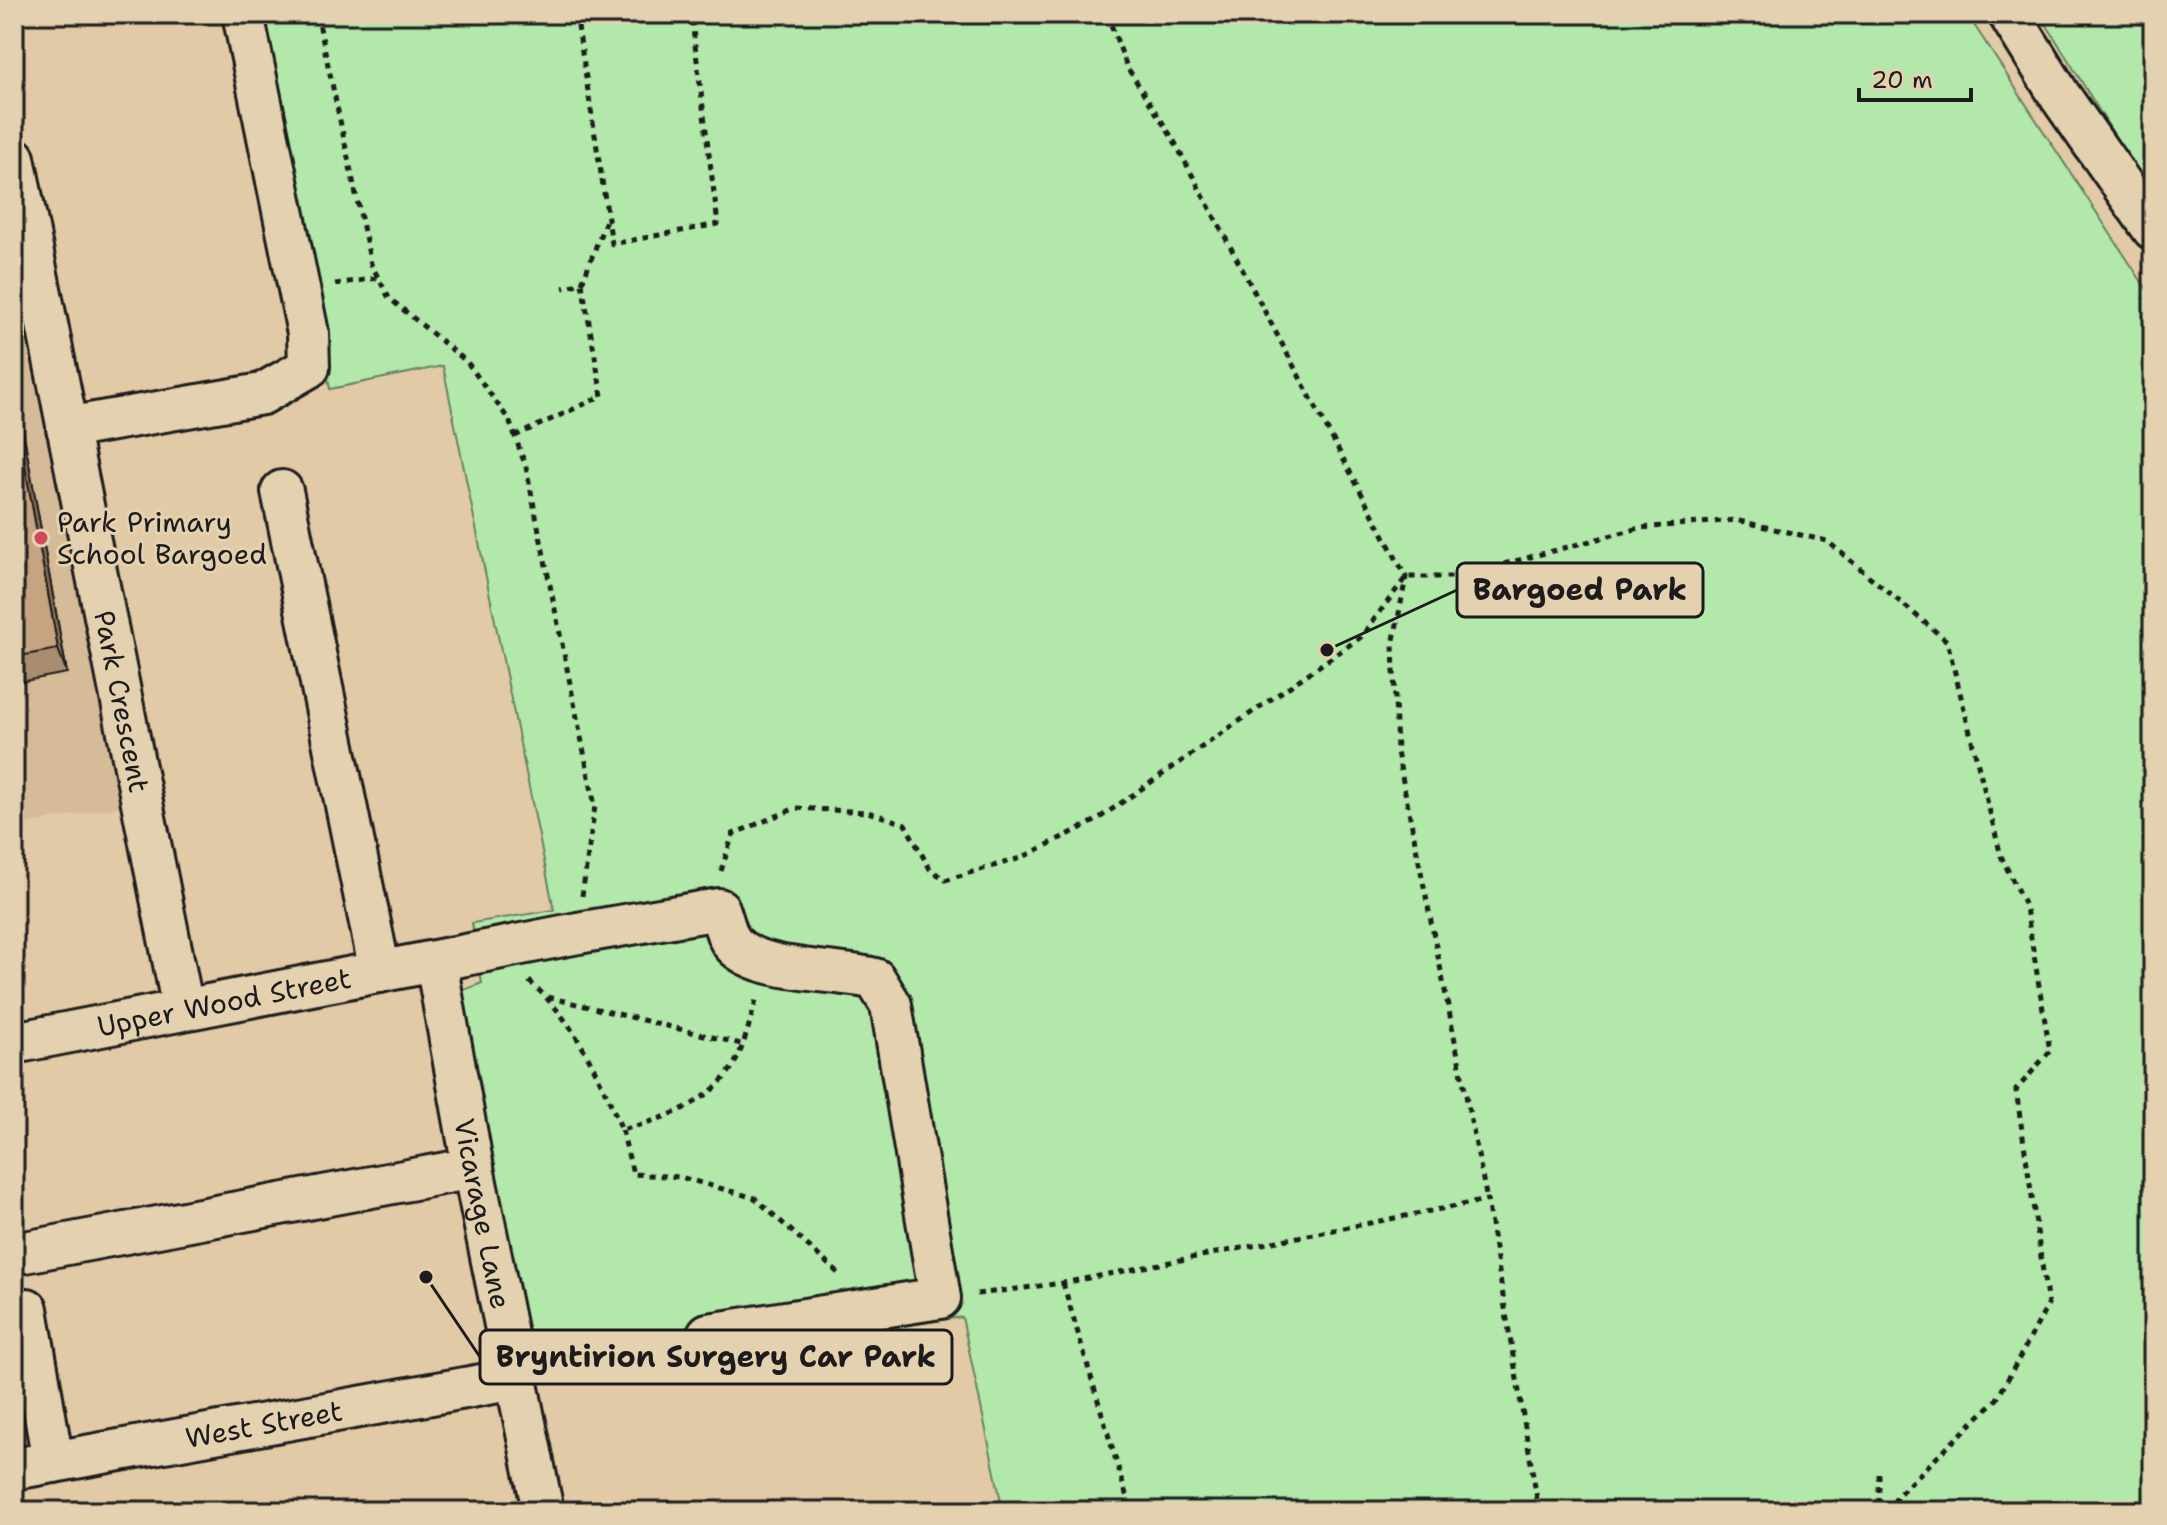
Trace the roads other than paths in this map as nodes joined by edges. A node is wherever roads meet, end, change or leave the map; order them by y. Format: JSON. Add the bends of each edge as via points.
{"nodes":[{"id":1,"x":243,"y":14,"type":"edge"},
{"id":2,"x":2009,"y":14,"type":"edge"},
{"id":3,"x":14,"y":158,"type":"edge"},
{"id":4,"x":2153,"y":229,"type":"edge"},
{"id":5,"x":67,"y":428,"type":"junction"},
{"id":6,"x":282,"y":491,"type":"dead end"},
{"id":7,"x":436,"y":962,"type":"junction"},
{"id":8,"x":380,"y":972,"type":"junction"},
{"id":9,"x":183,"y":1009,"type":"junction"},
{"id":10,"x":14,"y":1043,"type":"edge"},
{"id":11,"x":473,"y":1168,"type":"junction"},
{"id":12,"x":15,"y":1246,"type":"edge"},
{"id":13,"x":27,"y":1309,"type":"dead end"},
{"id":14,"x":708,"y":1334,"type":"dead end"},
{"id":15,"x":515,"y":1379,"type":"junction"},
{"id":16,"x":53,"y":1462,"type":"junction"},
{"id":17,"x":14,"y":1469,"type":"edge"},
{"id":18,"x":543,"y":1511,"type":"edge"}],
"edges":[{"from":1,"to":5,"type":"street","via":[[308,333],[309,367],[262,394]]},
{"from":2,"to":4,"type":"street"},
{"from":3,"to":5,"type":"street","name":"Park Crescent"},
{"from":5,"to":9,"type":"street","name":"Park Crescent"},
{"from":6,"to":8,"type":"street"},
{"from":7,"to":8,"type":"street","name":"Upper Wood Street"},
{"from":7,"to":11,"type":"street","name":"Vicarage Lane"},
{"from":7,"to":14,"type":"street","name":"Upper Wood Street","via":[[719,909],[732,943],[766,965],[875,979],[891,1005],[940,1298]]},
{"from":8,"to":9,"type":"street","name":"Upper Wood Street"},
{"from":9,"to":10,"type":"street","name":"Upper Wood Street"},
{"from":11,"to":12,"type":"street"},
{"from":11,"to":15,"type":"street","name":"Vicarage Lane"},
{"from":13,"to":16,"type":"street"},
{"from":15,"to":16,"type":"street","name":"West Street"},
{"from":15,"to":18,"type":"street","name":"Vicarage Lane"},
{"from":16,"to":17,"type":"street","name":"West Street"}]}
